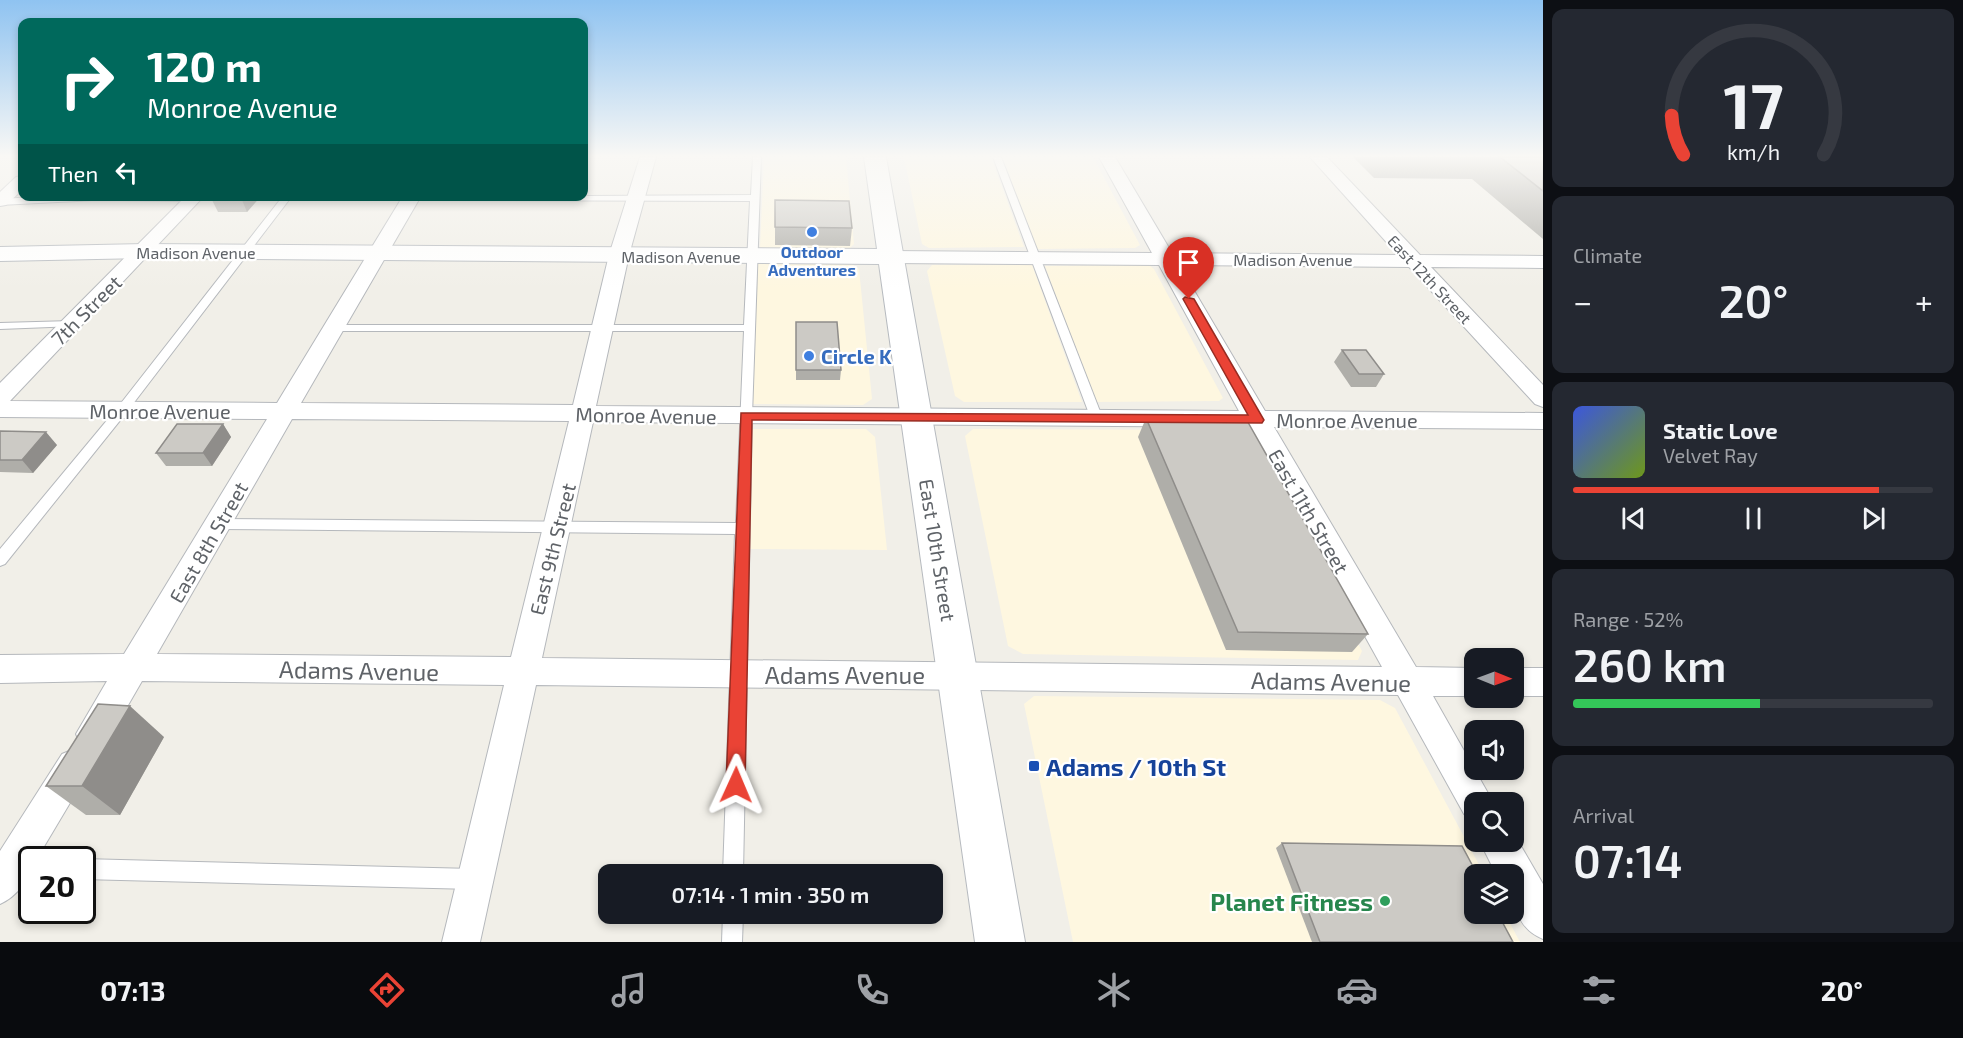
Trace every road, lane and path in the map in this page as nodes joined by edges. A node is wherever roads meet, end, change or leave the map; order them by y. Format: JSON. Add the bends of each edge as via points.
{"nodes":[{"id":1,"x":19,"y":201,"type":"edge"},
{"id":2,"x":191,"y":201,"type":"edge"},
{"id":3,"x":284,"y":201,"type":"edge"},
{"id":4,"x":409,"y":201,"type":"edge"},
{"id":5,"x":635,"y":201,"type":"edge"},
{"id":6,"x":755,"y":201,"type":"edge"},
{"id":7,"x":882,"y":201,"type":"edge"},
{"id":8,"x":1014,"y":201,"type":"edge"},
{"id":9,"x":1132,"y":201,"type":"edge"},
{"id":10,"x":1358,"y":201,"type":"edge"},
{"id":11,"x":0,"y":202,"type":"edge"},
{"id":12,"x":145,"y":251,"type":"junction"},
{"id":13,"x":244,"y":252,"type":"junction"},
{"id":14,"x":0,"y":254,"type":"edge"},
{"id":15,"x":379,"y":254,"type":"junction"},
{"id":16,"x":619,"y":255,"type":"junction"},
{"id":17,"x":752,"y":256,"type":"junction"},
{"id":18,"x":891,"y":257,"type":"junction"},
{"id":19,"x":1035,"y":258,"type":"junction"},
{"id":20,"x":1166,"y":259,"type":"junction"},
{"id":21,"x":1412,"y":260,"type":"junction"},
{"id":22,"x":1543,"y":262,"type":"edge"},
{"id":23,"x":72,"y":324,"type":"junction"},
{"id":24,"x":0,"y":326,"type":"edge"},
{"id":25,"x":334,"y":328,"type":"junction"},
{"id":26,"x":749,"y":328,"type":"junction"},
{"id":27,"x":603,"y":329,"type":"junction"},
{"id":28,"x":0,"y":397,"type":"edge"},
{"id":29,"x":1543,"y":399,"type":"edge"},
{"id":30,"x":0,"y":409,"type":"edge"},
{"id":31,"x":122,"y":410,"type":"junction"},
{"id":32,"x":285,"y":411,"type":"junction"},
{"id":33,"x":584,"y":414,"type":"junction"},
{"id":34,"x":746,"y":416,"type":"junction"},
{"id":35,"x":917,"y":418,"type":"junction"},
{"id":36,"x":1097,"y":419,"type":"junction"},
{"id":37,"x":1257,"y":420,"type":"junction"},
{"id":38,"x":1543,"y":421,"type":"edge"},
{"id":39,"x":219,"y":524,"type":"junction"},
{"id":40,"x":557,"y":527,"type":"junction"},
{"id":41,"x":742,"y":529,"type":"junction"},
{"id":42,"x":0,"y":560,"type":"edge"},
{"id":43,"x":135,"y":667,"type":"junction"},
{"id":44,"x":0,"y":669,"type":"edge"},
{"id":45,"x":521,"y":673,"type":"junction"},
{"id":46,"x":738,"y":674,"type":"junction"},
{"id":47,"x":957,"y":675,"type":"junction"},
{"id":48,"x":1407,"y":682,"type":"junction"},
{"id":49,"x":1464,"y":682,"type":"edge"},
{"id":50,"x":1524,"y":682,"type":"edge"},
{"id":51,"x":1543,"y":682,"type":"edge"},
{"id":52,"x":1470,"y":792,"type":"edge"},
{"id":53,"x":1504,"y":852,"type":"edge"},
{"id":54,"x":734,"y":864,"type":"edge"},
{"id":55,"x":96,"y":869,"type":"edge"},
{"id":56,"x":14,"y":874,"type":"edge"},
{"id":57,"x":475,"y":879,"type":"junction"},
{"id":58,"x":1543,"y":920,"type":"edge"},
{"id":59,"x":733,"y":924,"type":"edge"},
{"id":60,"x":461,"y":942,"type":"edge"},
{"id":61,"x":732,"y":942,"type":"edge"},
{"id":62,"x":1000,"y":942,"type":"edge"}],
"edges":[{"from":1,"to":11,"type":"lane"},
{"from":2,"to":12,"type":"street","name":"7th Street"},
{"from":3,"to":13,"type":"lane"},
{"from":4,"to":15,"type":"street","name":"East 8th Street"},
{"from":5,"to":16,"type":"street","name":"East 9th Street"},
{"from":6,"to":17,"type":"lane"},
{"from":7,"to":18,"type":"street","name":"East 10th Street"},
{"from":8,"to":19,"type":"lane"},
{"from":9,"to":20,"type":"street","name":"East 11th Street"},
{"from":10,"to":21,"type":"street","name":"East 12th Street"},
{"from":12,"to":13,"type":"street","name":"Madison Avenue"},
{"from":12,"to":14,"type":"street","name":"Madison Avenue"},
{"from":12,"to":23,"type":"street","name":"7th Street"},
{"from":13,"to":15,"type":"street","name":"Madison Avenue"},
{"from":13,"to":31,"type":"lane"},
{"from":15,"to":16,"type":"street","name":"Madison Avenue"},
{"from":15,"to":25,"type":"street","name":"East 8th Street"},
{"from":16,"to":17,"type":"street","name":"Madison Avenue"},
{"from":16,"to":27,"type":"street","name":"East 9th Street"},
{"from":17,"to":18,"type":"street","name":"Madison Avenue"},
{"from":17,"to":26,"type":"lane"},
{"from":18,"to":19,"type":"street","name":"Madison Avenue"},
{"from":18,"to":35,"type":"street","name":"East 10th Street"},
{"from":19,"to":20,"type":"street","name":"Madison Avenue"},
{"from":19,"to":36,"type":"lane"},
{"from":20,"to":21,"type":"street","name":"Madison Avenue"},
{"from":20,"to":37,"type":"street","name":"East 11th Street"},
{"from":21,"to":22,"type":"street","name":"Madison Avenue"},
{"from":21,"to":29,"type":"street","name":"East 12th Street"},
{"from":23,"to":24,"type":"lane"},
{"from":23,"to":28,"type":"street","name":"7th Street"},
{"from":25,"to":27,"type":"lane"},
{"from":25,"to":32,"type":"street","name":"East 8th Street"},
{"from":26,"to":27,"type":"lane"},
{"from":26,"to":34,"type":"lane"},
{"from":27,"to":33,"type":"street","name":"East 9th Street"},
{"from":30,"to":31,"type":"street","name":"Monroe Avenue"},
{"from":31,"to":32,"type":"street","name":"Monroe Avenue"},
{"from":31,"to":42,"type":"lane"},
{"from":32,"to":33,"type":"street","name":"Monroe Avenue"},
{"from":32,"to":39,"type":"street","name":"East 8th Street"},
{"from":33,"to":34,"type":"street","name":"Monroe Avenue"},
{"from":33,"to":40,"type":"street","name":"East 9th Street"},
{"from":34,"to":35,"type":"street","name":"Monroe Avenue"},
{"from":34,"to":41,"type":"lane"},
{"from":35,"to":36,"type":"street","name":"Monroe Avenue"},
{"from":35,"to":47,"type":"street","name":"East 10th Street"},
{"from":36,"to":37,"type":"street","name":"Monroe Avenue"},
{"from":37,"to":38,"type":"street","name":"Monroe Avenue"},
{"from":37,"to":48,"type":"street","name":"East 11th Street"},
{"from":39,"to":40,"type":"lane"},
{"from":39,"to":43,"type":"street","name":"East 8th Street"},
{"from":40,"to":41,"type":"lane"},
{"from":40,"to":45,"type":"street","name":"East 9th Street"},
{"from":41,"to":46,"type":"lane"},
{"from":43,"to":44,"type":"street","name":"Adams Avenue"},
{"from":43,"to":45,"type":"street","name":"Adams Avenue"},
{"from":43,"to":56,"type":"street","name":"East 8th Street"},
{"from":45,"to":46,"type":"street","name":"Adams Avenue"},
{"from":45,"to":57,"type":"street","name":"East 9th Street"},
{"from":46,"to":47,"type":"street","name":"Adams Avenue"},
{"from":46,"to":54,"type":"lane"},
{"from":47,"to":48,"type":"street","name":"Adams Avenue"},
{"from":47,"to":62,"type":"street","name":"East 10th Street"},
{"from":48,"to":49,"type":"street","name":"Adams Avenue"},
{"from":48,"to":52,"type":"street","name":"East 11th Street"},
{"from":50,"to":51,"type":"street"},
{"from":53,"to":58,"type":"street"},
{"from":55,"to":57,"type":"lane"},
{"from":57,"to":60,"type":"street","name":"East 9th Street"},
{"from":59,"to":61,"type":"lane"}]}
